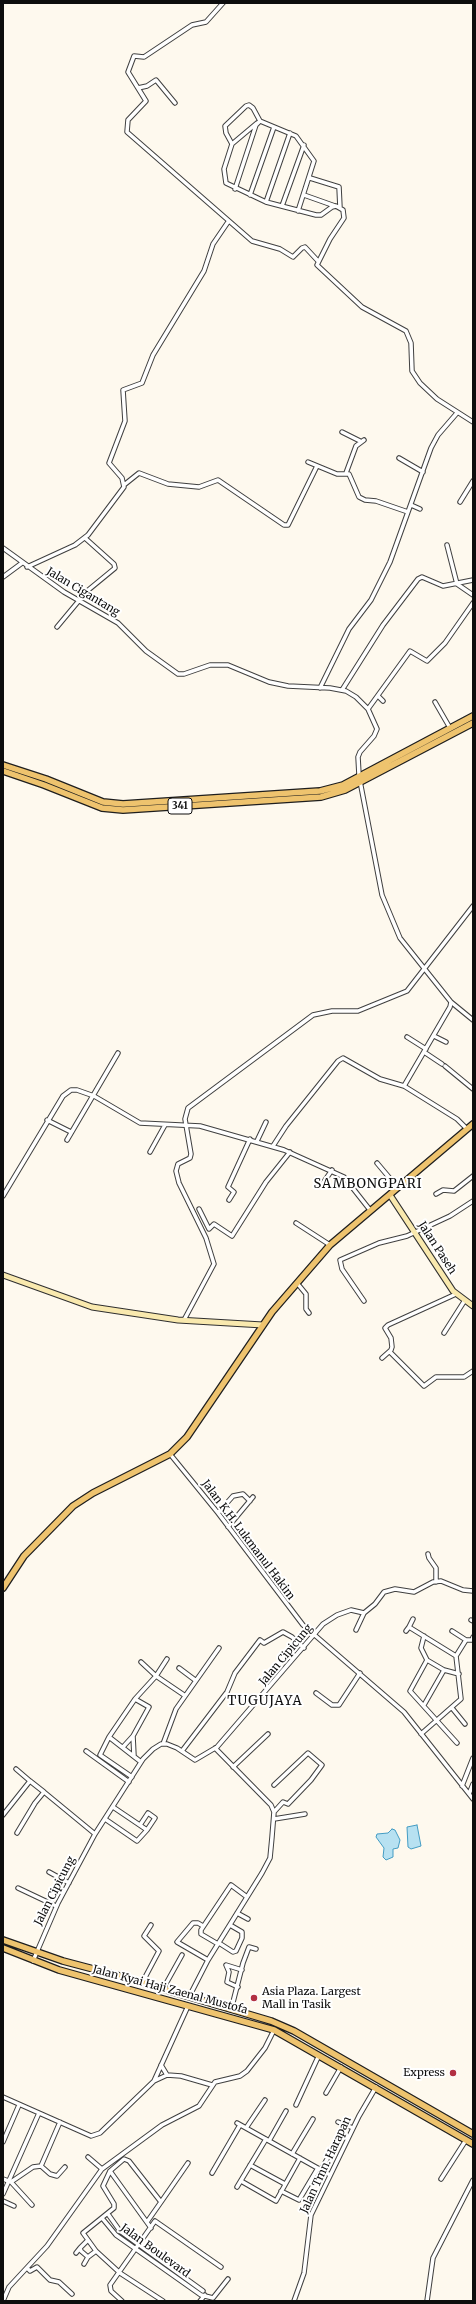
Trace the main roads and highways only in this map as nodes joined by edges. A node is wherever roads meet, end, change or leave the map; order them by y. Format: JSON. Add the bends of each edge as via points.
{"nodes":[{"id":1,"x":473,"y":716,"type":"edge"},
{"id":2,"x":473,"y":723,"type":"edge"},
{"id":3,"x":432,"y":740,"type":"junction"},
{"id":4,"x":3,"y":765,"type":"edge"},
{"id":5,"x":3,"y":771,"type":"edge"},
{"id":6,"x":60,"y":788,"type":"junction"},
{"id":7,"x":473,"y":1124,"type":"edge"},
{"id":8,"x":3,"y":1588,"type":"edge"},
{"id":9,"x":3,"y":1940,"type":"edge"},
{"id":10,"x":3,"y":1948,"type":"edge"},
{"id":11,"x":116,"y":1975,"type":"junction"},
{"id":12,"x":113,"y":1985,"type":"junction"},
{"id":13,"x":238,"y":2011,"type":"junction"},
{"id":14,"x":234,"y":2018,"type":"junction"},
{"id":15,"x":301,"y":2036,"type":"junction"},
{"id":16,"x":296,"y":2041,"type":"junction"},
{"id":17,"x":373,"y":2077,"type":"junction"},
{"id":18,"x":369,"y":2084,"type":"junction"},
{"id":19,"x":410,"y":2098,"type":"junction"},
{"id":20,"x":406,"y":2104,"type":"junction"},
{"id":21,"x":473,"y":2134,"type":"edge"},
{"id":22,"x":473,"y":2144,"type":"edge"}],
"edges":[{"from":1,"to":3,"type":"main road","number":"341"},
{"from":2,"to":3,"type":"main road","number":"341"},
{"from":3,"to":6,"type":"main road","number":"341","via":[[360,778],[345,790],[321,797],[123,804],[103,802]]},
{"from":4,"to":6,"type":"main road","number":"341"},
{"from":5,"to":6,"type":"main road","number":"341"},
{"from":7,"to":8,"type":"main road","via":[[330,1246],[263,1325],[187,1437],[170,1454],[93,1493],[73,1506],[24,1556]]},
{"from":9,"to":11,"type":"main road","name":"Jalan Kyai Haji Zaenal Mustofa","via":[[63,1961]]},
{"from":10,"to":12,"type":"main road","name":"Jalan Kyai Haji Zaenal Mustofa","via":[[59,1970]]},
{"from":11,"to":12,"type":"main road"},
{"from":11,"to":13,"type":"main road","name":"Jalan Kyai Haji Zaenal Mustofa"},
{"from":12,"to":14,"type":"main road","name":"Jalan Kyai Haji Zaenal Mustofa"},
{"from":13,"to":14,"type":"main road"},
{"from":13,"to":15,"type":"main road","name":"Jalan Kyai Haji Zaenal Mustofa","via":[[271,2021]]},
{"from":14,"to":16,"type":"main road","name":"Jalan Kyai Haji Zaenal Mustofa","via":[[274,2030]]},
{"from":15,"to":16,"type":"main road"},
{"from":15,"to":17,"type":"main road","name":"Jalan Kyai Haji Zaenal Mustofa"},
{"from":16,"to":18,"type":"main road","name":"Jalan Kyai Haji Zaenal Mustofa"},
{"from":17,"to":18,"type":"main road"},
{"from":17,"to":19,"type":"main road","name":"Jalan Kyai Haji Zaenal Mustofa"},
{"from":18,"to":20,"type":"main road","name":"Jalan Kyai Haji Zaenal Mustofa"},
{"from":19,"to":20,"type":"main road"},
{"from":19,"to":21,"type":"main road","name":"Jalan Kyai Haji Zaenal Mustofa"},
{"from":20,"to":22,"type":"main road","name":"Jalan Kyai Haji Zaenal Mustofa"}]}
